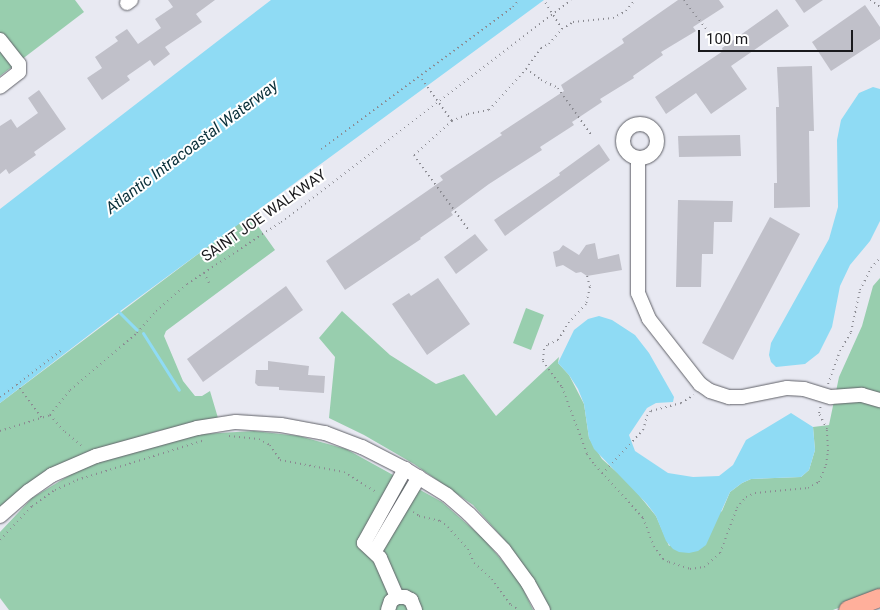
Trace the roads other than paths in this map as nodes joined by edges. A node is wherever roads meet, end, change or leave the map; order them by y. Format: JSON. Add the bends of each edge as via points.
{"nodes":[{"id":1,"x":0,"y":40,"type":"edge"},
{"id":2,"x":0,"y":87,"type":"edge"},
{"id":3,"x":638,"y":159,"type":"dead end"},
{"id":4,"x":880,"y":400,"type":"edge"},
{"id":5,"x":405,"y":468,"type":"junction"},
{"id":6,"x":419,"y":477,"type":"junction"},
{"id":7,"x":0,"y":516,"type":"edge"},
{"id":8,"x":375,"y":552,"type":"junction"},
{"id":9,"x":396,"y":597,"type":"junction"},
{"id":10,"x":880,"y":598,"type":"edge"},
{"id":11,"x":388,"y":610,"type":"edge"},
{"id":12,"x":415,"y":610,"type":"edge"},
{"id":13,"x":543,"y":610,"type":"edge"},
{"id":14,"x":848,"y":610,"type":"edge"}],
"edges":[{"from":1,"to":2,"type":"street","via":[[19,64],[19,72]]},
{"from":3,"to":4,"type":"street","via":[[638,293],[650,319],[704,388],[729,398],[787,388],[804,389],[824,396],[862,395]]},
{"from":5,"to":6,"type":"street"},
{"from":5,"to":7,"type":"street","via":[[325,433],[281,424],[236,422],[159,436],[96,456],[52,475]]},
{"from":5,"to":8,"type":"street","via":[[364,543]]},
{"from":6,"to":8,"type":"street"},
{"from":6,"to":13,"type":"street","via":[[447,496],[487,531],[524,577]]},
{"from":8,"to":9,"type":"street"},
{"from":9,"to":11,"type":"street"},
{"from":9,"to":12,"type":"street","via":[[411,600]]},
{"from":10,"to":14,"type":"main road"}]}
